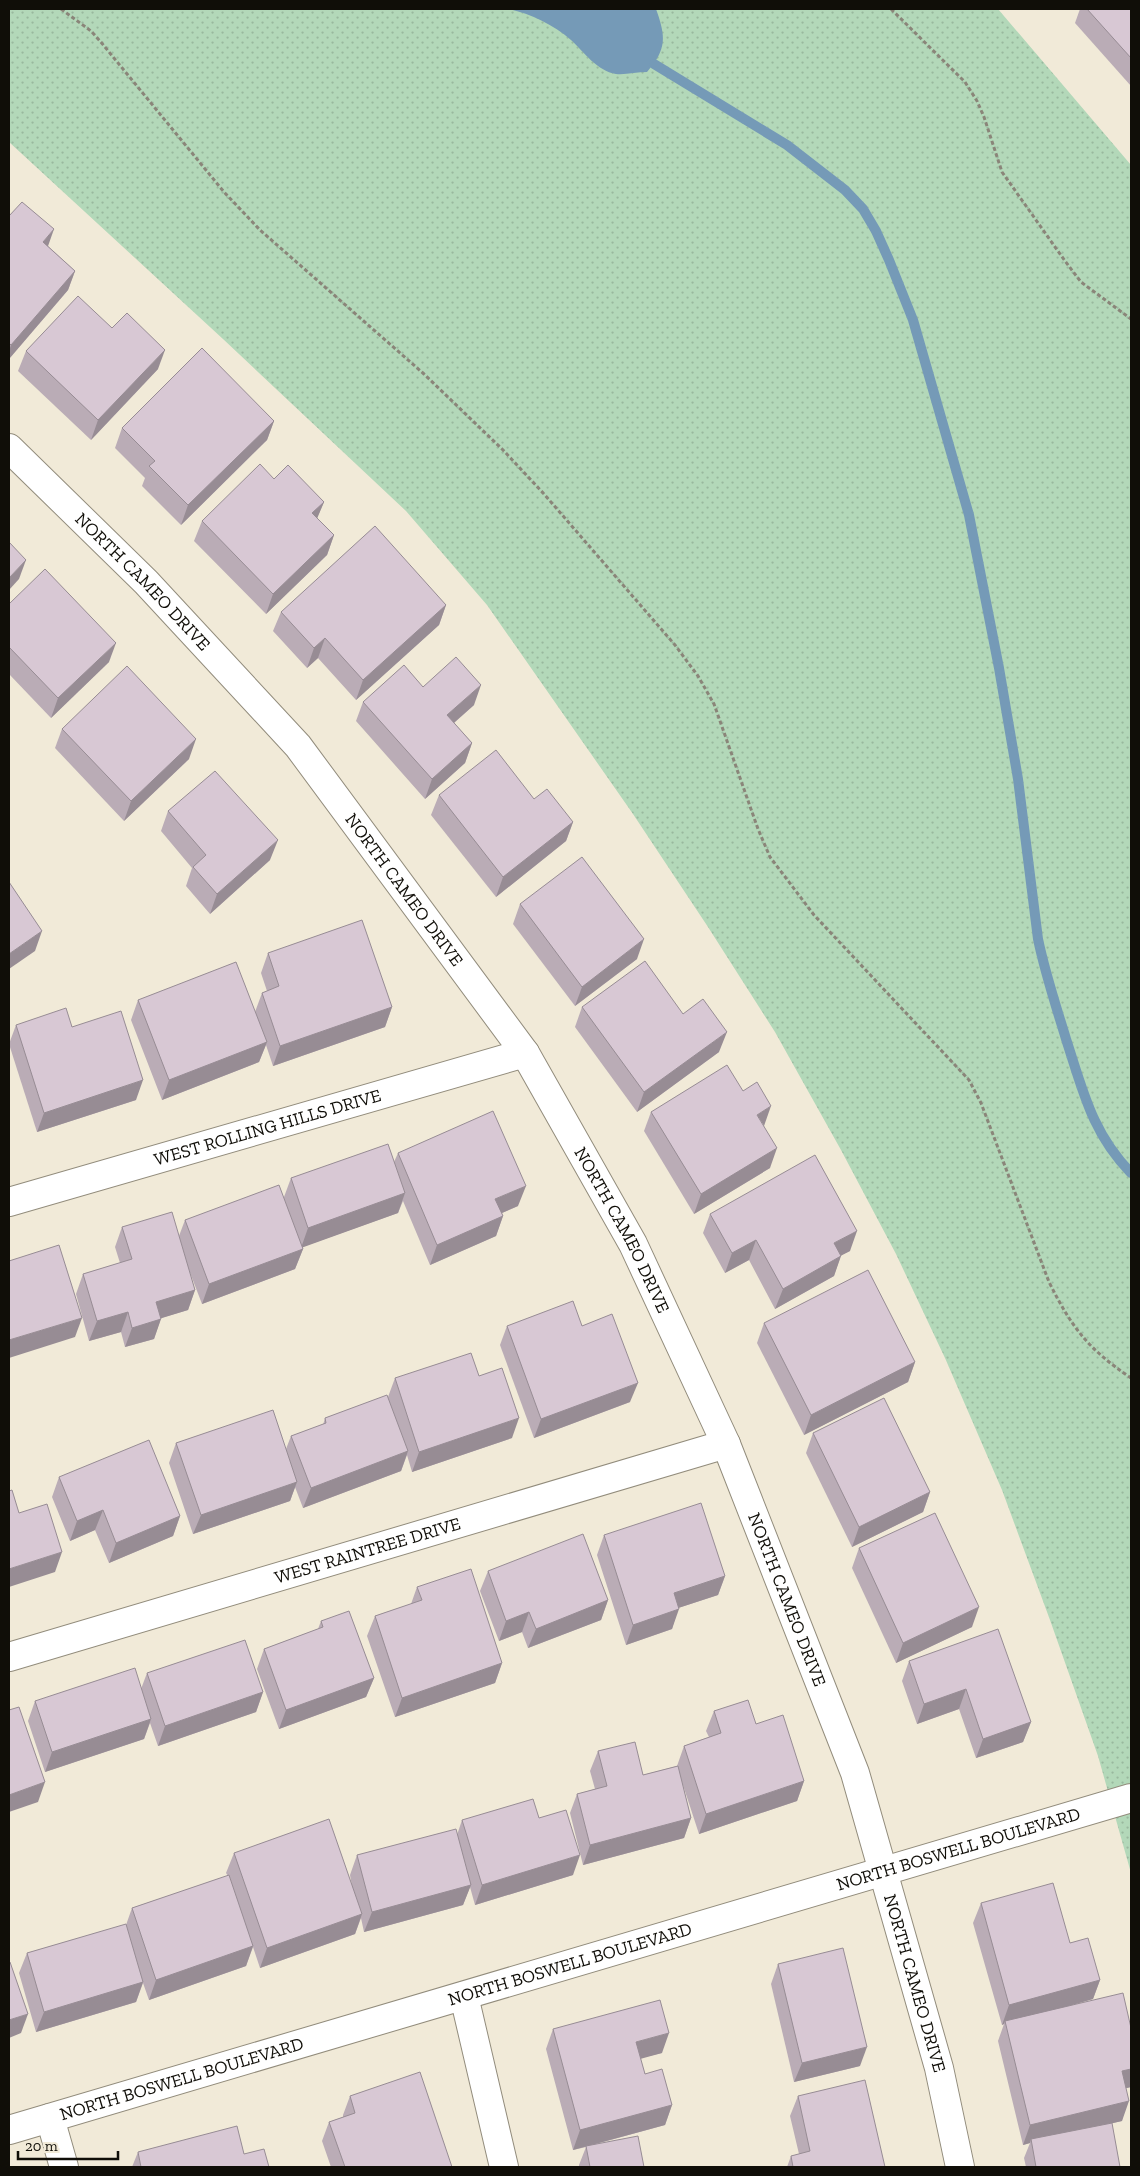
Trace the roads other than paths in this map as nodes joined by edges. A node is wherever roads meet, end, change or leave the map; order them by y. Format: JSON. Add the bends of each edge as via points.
{"nodes":[{"id":1,"x":9,"y":448,"type":"edge"},
{"id":2,"x":525,"y":1053,"type":"junction"},
{"id":3,"x":9,"y":1202,"type":"edge"},
{"id":4,"x":726,"y":1444,"type":"junction"},
{"id":5,"x":9,"y":1656,"type":"edge"},
{"id":6,"x":1131,"y":1798,"type":"edge"},
{"id":7,"x":884,"y":1871,"type":"junction"},
{"id":8,"x":464,"y":1996,"type":"junction"},
{"id":9,"x":50,"y":2118,"type":"junction"},
{"id":10,"x":9,"y":2130,"type":"edge"},
{"id":11,"x":64,"y":2167,"type":"edge"},
{"id":12,"x":504,"y":2167,"type":"edge"},
{"id":13,"x":960,"y":2167,"type":"edge"}],
"edges":[{"from":1,"to":2,"type":"street","name":"NORTH CAMEO DRIVE","via":[[146,582],[298,746]]},
{"from":2,"to":3,"type":"street","name":"WEST ROLLING HILLS DRIVE"},
{"from":2,"to":4,"type":"street","name":"NORTH CAMEO DRIVE","via":[[633,1244]]},
{"from":4,"to":5,"type":"street","name":"WEST RAINTREE DRIVE"},
{"from":4,"to":7,"type":"street","name":"NORTH CAMEO DRIVE","via":[[855,1773]]},
{"from":6,"to":7,"type":"street","name":"NORTH BOSWELL BOULEVARD"},
{"from":7,"to":8,"type":"street","name":"NORTH BOSWELL BOULEVARD"},
{"from":7,"to":13,"type":"street","name":"NORTH CAMEO DRIVE","via":[[939,2068]]},
{"from":8,"to":9,"type":"street","name":"NORTH BOSWELL BOULEVARD"},
{"from":8,"to":12,"type":"street"},
{"from":9,"to":10,"type":"street","name":"NORTH BOSWELL BOULEVARD"},
{"from":9,"to":11,"type":"street"}]}
